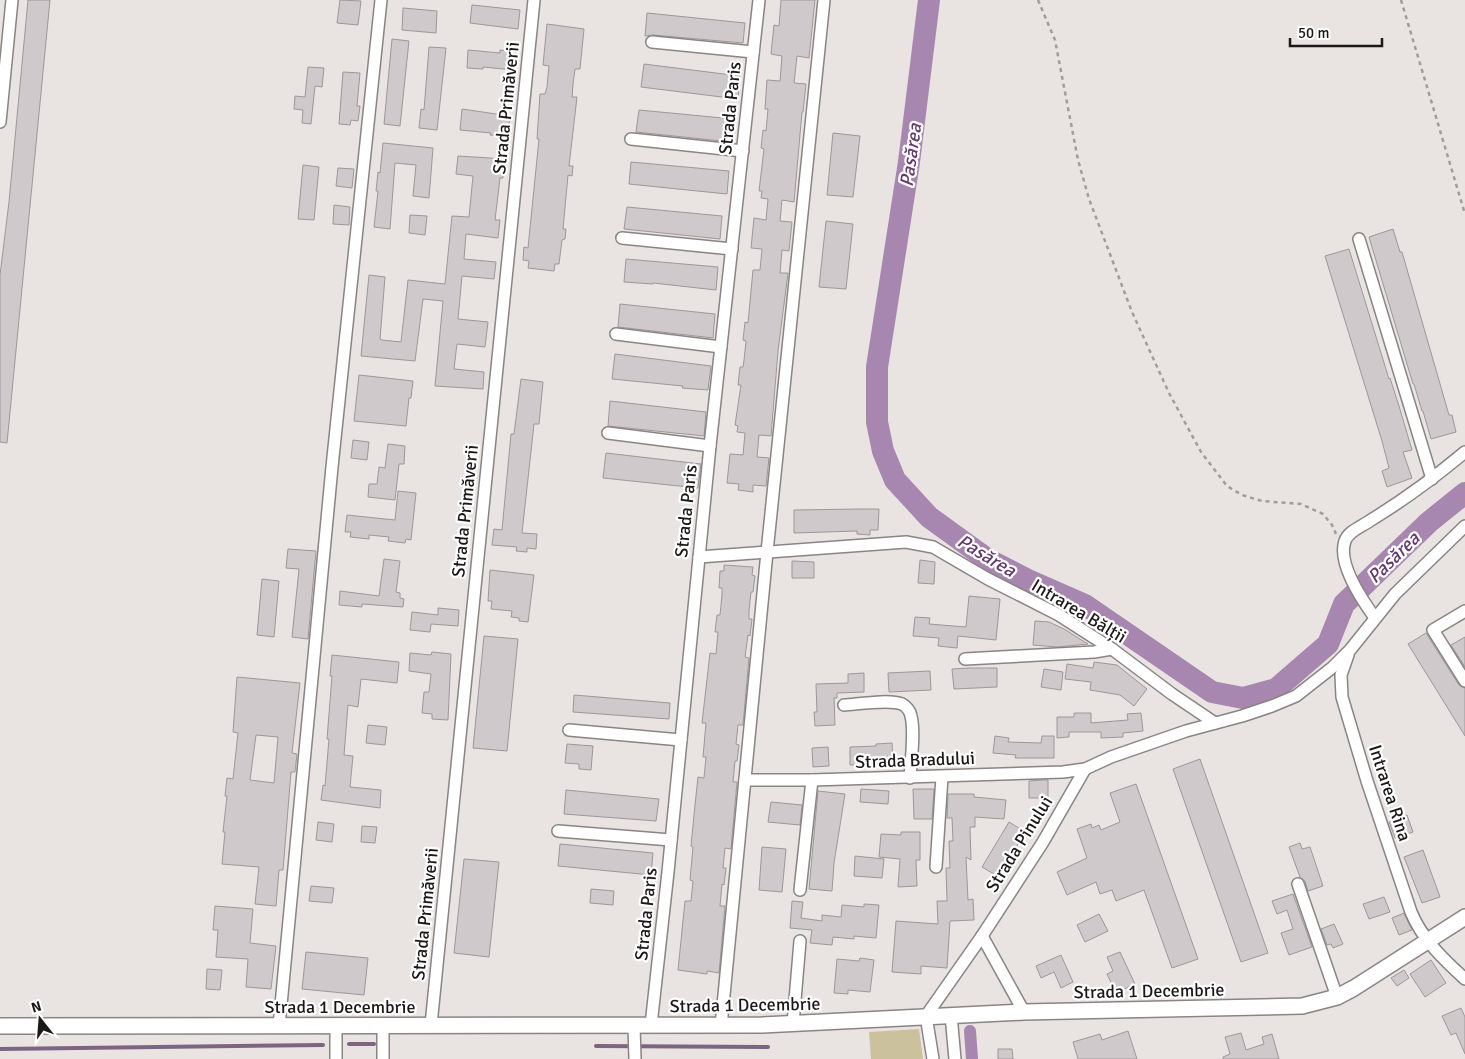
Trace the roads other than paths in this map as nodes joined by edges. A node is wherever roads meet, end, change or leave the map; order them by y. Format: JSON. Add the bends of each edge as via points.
{"nodes":[{"id":1,"x":12,"y":0,"type":"edge"},
{"id":2,"x":382,"y":0,"type":"edge"},
{"id":3,"x":534,"y":0,"type":"edge"},
{"id":4,"x":759,"y":0,"type":"edge"},
{"id":5,"x":824,"y":0,"type":"edge"},
{"id":6,"x":652,"y":42,"type":"dead end"},
{"id":7,"x":754,"y":52,"type":"junction"},
{"id":8,"x":0,"y":122,"type":"edge"},
{"id":9,"x":631,"y":139,"type":"dead end"},
{"id":10,"x":743,"y":151,"type":"junction"},
{"id":11,"x":622,"y":238,"type":"dead end"},
{"id":12,"x":1358,"y":239,"type":"dead end"},
{"id":13,"x":732,"y":249,"type":"junction"},
{"id":14,"x":616,"y":334,"type":"dead end"},
{"id":15,"x":721,"y":347,"type":"junction"},
{"id":16,"x":608,"y":433,"type":"dead end"},
{"id":17,"x":710,"y":446,"type":"junction"},
{"id":18,"x":1465,"y":452,"type":"edge"},
{"id":19,"x":1432,"y":479,"type":"junction"},
{"id":20,"x":1465,"y":526,"type":"edge"},
{"id":21,"x":767,"y":552,"type":"junction"},
{"id":22,"x":699,"y":557,"type":"junction"},
{"id":23,"x":1465,"y":611,"type":"edge"},
{"id":24,"x":1374,"y":618,"type":"junction"},
{"id":25,"x":1112,"y":649,"type":"junction"},
{"id":26,"x":1350,"y":650,"type":"junction"},
{"id":27,"x":965,"y":659,"type":"dead end"},
{"id":28,"x":1465,"y":681,"type":"edge"},
{"id":29,"x":844,"y":705,"type":"dead end"},
{"id":30,"x":1215,"y":723,"type":"junction"},
{"id":31,"x":569,"y":730,"type":"dead end"},
{"id":32,"x":681,"y":740,"type":"junction"},
{"id":33,"x":1085,"y":769,"type":"junction"},
{"id":34,"x":942,"y":777,"type":"junction"},
{"id":35,"x":910,"y":778,"type":"junction"},
{"id":36,"x":745,"y":780,"type":"junction"},
{"id":37,"x":812,"y":780,"type":"junction"},
{"id":38,"x":558,"y":831,"type":"dead end"},
{"id":39,"x":671,"y":840,"type":"junction"},
{"id":40,"x":936,"y":867,"type":"dead end"},
{"id":41,"x":1298,"y":884,"type":"dead end"},
{"id":42,"x":800,"y":890,"type":"dead end"},
{"id":43,"x":1465,"y":916,"type":"edge"},
{"id":44,"x":982,"y":936,"type":"junction"},
{"id":45,"x":800,"y":941,"type":"dead end"},
{"id":46,"x":1428,"y":941,"type":"junction"},
{"id":47,"x":1465,"y":979,"type":"edge"},
{"id":48,"x":1337,"y":997,"type":"junction"},
{"id":49,"x":1024,"y":1012,"type":"junction"},
{"id":50,"x":951,"y":1015,"type":"junction"},
{"id":51,"x":926,"y":1016,"type":"junction"},
{"id":52,"x":792,"y":1024,"type":"junction"},
{"id":53,"x":383,"y":1025,"type":"junction"},
{"id":54,"x":431,"y":1025,"type":"junction"},
{"id":55,"x":651,"y":1025,"type":"junction"},
{"id":56,"x":0,"y":1026,"type":"edge"},
{"id":57,"x":280,"y":1026,"type":"junction"},
{"id":58,"x":336,"y":1026,"type":"junction"},
{"id":59,"x":721,"y":1026,"type":"junction"},
{"id":60,"x":634,"y":1032,"type":"junction"},
{"id":61,"x":635,"y":1056,"type":"edge"},
{"id":62,"x":336,"y":1059,"type":"edge"},
{"id":63,"x":383,"y":1059,"type":"edge"},
{"id":64,"x":933,"y":1059,"type":"edge"},
{"id":65,"x":955,"y":1059,"type":"edge"}],
"edges":[{"from":1,"to":8,"type":"street"},
{"from":2,"to":57,"type":"street","via":[[331,477]]},
{"from":3,"to":54,"type":"street","name":"Strada Primăverii"},
{"from":4,"to":7,"type":"street","name":"Strada Paris"},
{"from":5,"to":21,"type":"street"},
{"from":6,"to":7,"type":"street"},
{"from":7,"to":10,"type":"street","name":"Strada Paris"},
{"from":9,"to":10,"type":"street"},
{"from":10,"to":13,"type":"street","name":"Strada Paris"},
{"from":11,"to":13,"type":"street"},
{"from":12,"to":19,"type":"street"},
{"from":13,"to":15,"type":"street","name":"Strada Paris"},
{"from":14,"to":15,"type":"street"},
{"from":15,"to":17,"type":"street","name":"Strada Paris"},
{"from":16,"to":17,"type":"street"},
{"from":17,"to":22,"type":"street","name":"Strada Paris"},
{"from":18,"to":19,"type":"street"},
{"from":19,"to":24,"type":"street","via":[[1345,539],[1342,555],[1360,597]]},
{"from":20,"to":24,"type":"street"},
{"from":21,"to":22,"type":"street","name":"Intrarea Bălții"},
{"from":21,"to":25,"type":"street","name":"Intrarea Bălții","via":[[906,542],[924,544],[1059,616]]},
{"from":21,"to":36,"type":"street"},
{"from":22,"to":32,"type":"street","name":"Strada Paris"},
{"from":23,"to":28,"type":"street","via":[[1433,630]]},
{"from":24,"to":26,"type":"street"},
{"from":25,"to":27,"type":"street"},
{"from":25,"to":30,"type":"street","name":"Intrarea Bălții"},
{"from":26,"to":30,"type":"street","name":"Strada Bradului","via":[[1333,668],[1296,696]]},
{"from":26,"to":46,"type":"street","name":"Intrarea Rina","via":[[1340,686],[1348,720],[1411,912],[1417,928]]},
{"from":29,"to":35,"type":"street","via":[[885,703],[908,708],[912,715]]},
{"from":30,"to":33,"type":"street","name":"Strada Bradului"},
{"from":31,"to":32,"type":"street"},
{"from":32,"to":39,"type":"street","name":"Strada Paris"},
{"from":33,"to":34,"type":"street","name":"Strada Bradului"},
{"from":33,"to":44,"type":"street","name":"Strada Pinului","via":[[1043,842]]},
{"from":34,"to":35,"type":"street","name":"Strada Bradului"},
{"from":34,"to":40,"type":"street"},
{"from":35,"to":37,"type":"street","name":"Strada Bradului"},
{"from":36,"to":37,"type":"street","name":"Strada Bradului"},
{"from":36,"to":59,"type":"street"},
{"from":37,"to":42,"type":"street"},
{"from":38,"to":39,"type":"street"},
{"from":39,"to":55,"type":"street","name":"Strada Paris"},
{"from":41,"to":48,"type":"street"},
{"from":43,"to":46,"type":"main road","name":"Strada 1 Decembrie"},
{"from":44,"to":49,"type":"street"},
{"from":44,"to":51,"type":"street","name":"Strada Pinului"},
{"from":45,"to":52,"type":"street"},
{"from":46,"to":47,"type":"street","name":"Intrarea Rina"},
{"from":46,"to":48,"type":"main road","name":"Strada 1 Decembrie"},
{"from":48,"to":49,"type":"main road","name":"Strada 1 Decembrie","via":[[1288,1007]]},
{"from":49,"to":50,"type":"main road","name":"Strada 1 Decembrie"},
{"from":50,"to":51,"type":"main road","name":"Strada 1 Decembrie"},
{"from":50,"to":65,"type":"street"},
{"from":51,"to":52,"type":"main road","name":"Strada 1 Decembrie"},
{"from":51,"to":64,"type":"street"},
{"from":52,"to":59,"type":"main road","name":"Strada 1 Decembrie"},
{"from":53,"to":54,"type":"main road","name":"Strada 1 Decembrie"},
{"from":53,"to":58,"type":"main road","name":"Strada 1 Decembrie"},
{"from":53,"to":63,"type":"street"},
{"from":54,"to":60,"type":"main road","name":"Strada 1 Decembrie"},
{"from":55,"to":59,"type":"main road","name":"Strada 1 Decembrie"},
{"from":55,"to":60,"type":"main road","name":"Strada 1 Decembrie"},
{"from":56,"to":57,"type":"main road","name":"Strada 1 Decembrie"},
{"from":57,"to":58,"type":"main road","name":"Strada 1 Decembrie"},
{"from":58,"to":62,"type":"street"},
{"from":60,"to":61,"type":"street"}]}
